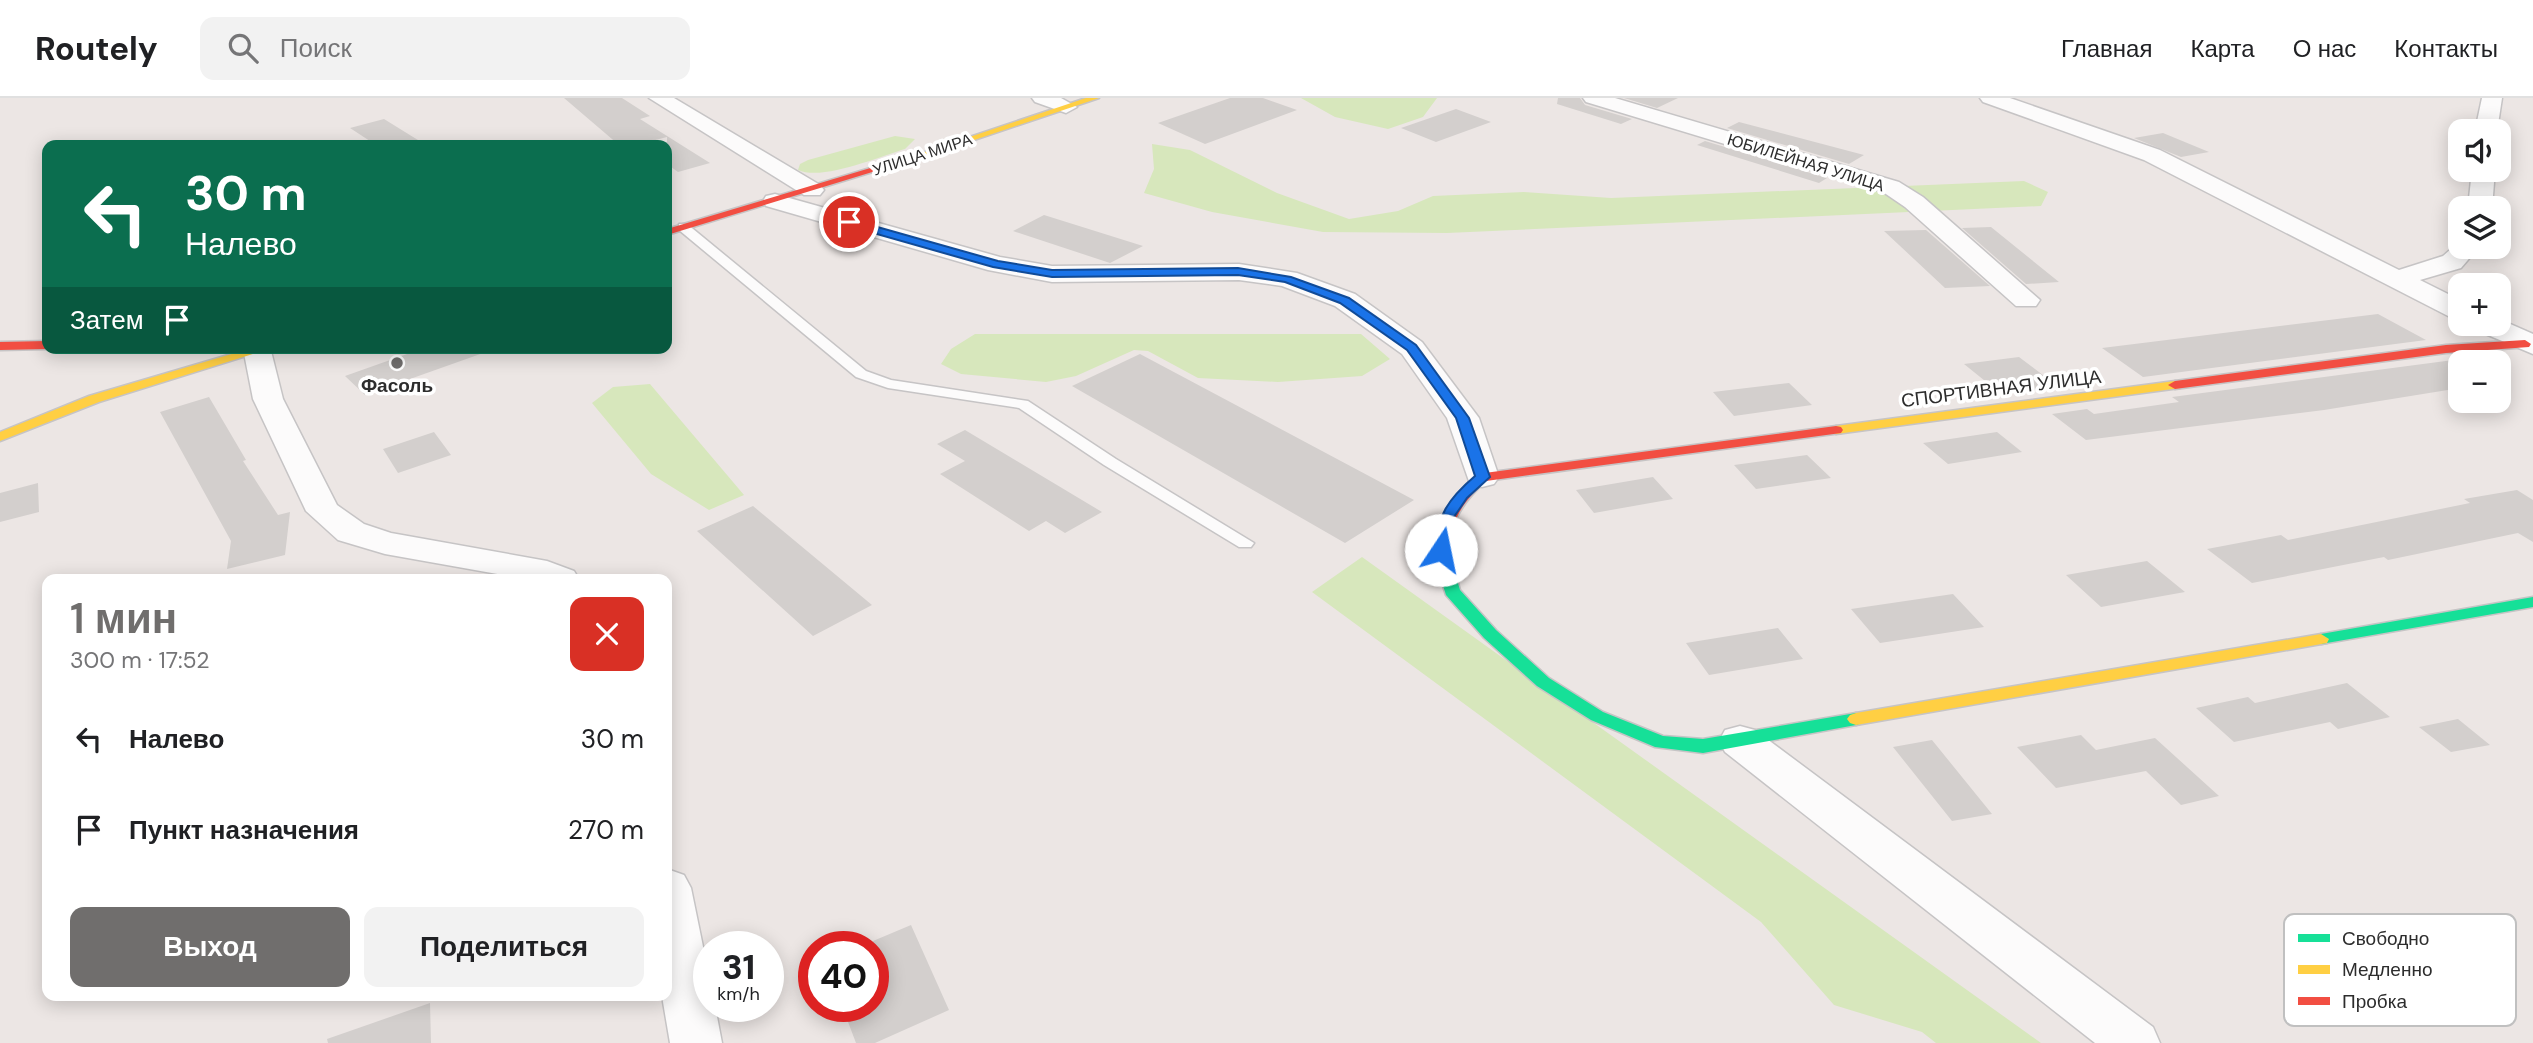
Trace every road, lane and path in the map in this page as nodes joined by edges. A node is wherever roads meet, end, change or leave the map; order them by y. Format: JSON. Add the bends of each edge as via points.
{"nodes":[{"id":1,"x":659,"y":98,"type":"edge"},
{"id":2,"x":1042,"y":98,"type":"edge"},
{"id":3,"x":1095,"y":98,"type":"edge"},
{"id":4,"x":1593,"y":98,"type":"edge"},
{"id":5,"x":1990,"y":98,"type":"edge"},
{"id":6,"x":2492,"y":98,"type":"edge"},
{"id":7,"x":1066,"y":107,"type":"junction"},
{"id":8,"x":2488,"y":119,"type":"edge"},
{"id":9,"x":812,"y":190,"type":"junction"},
{"id":10,"x":775,"y":201,"type":"junction"},
{"id":11,"x":675,"y":229,"type":"edge"},
{"id":12,"x":2455,"y":259,"type":"edge"},
{"id":13,"x":2397,"y":279,"type":"junction"},
{"id":14,"x":2026,"y":300,"type":"dead end"},
{"id":15,"x":2448,"y":305,"type":"edge"},
{"id":16,"x":2511,"y":336,"type":"edge"},
{"id":17,"x":2529,"y":344,"type":"edge"},
{"id":18,"x":42,"y":345,"type":"edge"},
{"id":19,"x":0,"y":346,"type":"edge"},
{"id":20,"x":234,"y":354,"type":"edge"},
{"id":21,"x":251,"y":354,"type":"edge"},
{"id":22,"x":0,"y":437,"type":"edge"},
{"id":23,"x":1482,"y":477,"type":"junction"},
{"id":24,"x":1245,"y":543,"type":"dead end"},
{"id":25,"x":551,"y":574,"type":"edge"},
{"id":26,"x":2533,"y":602,"type":"edge"},
{"id":27,"x":1740,"y":740,"type":"junction"},
{"id":28,"x":672,"y":915,"type":"edge"},
{"id":29,"x":696,"y":1043,"type":"edge"},
{"id":30,"x":2134,"y":1043,"type":"edge"}],
"edges":[{"from":1,"to":9,"type":"street"},
{"from":2,"to":7,"type":"street"},
{"from":3,"to":7,"type":"street","name":"УЛИЦА МИРА"},
{"from":4,"to":14,"type":"street","name":"ЮБИЛЕЙНАЯ УЛИЦА","via":[[1891,187]]},
{"from":5,"to":13,"type":"street","via":[[2152,155]]},
{"from":6,"to":8,"type":"street"},
{"from":7,"to":9,"type":"street","name":"УЛИЦА МИРА"},
{"from":9,"to":10,"type":"street","name":"УЛИЦА МИРА"},
{"from":10,"to":11,"type":"street","name":"УЛИЦА МИРА"},
{"from":10,"to":23,"type":"street","via":[[997,264],[1052,274],[1238,272],[1287,279],[1345,300],[1412,348],[1463,418]]},
{"from":11,"to":24,"type":"lane","via":[[861,374],[888,384],[1023,404]]},
{"from":12,"to":13,"type":"street"},
{"from":13,"to":15,"type":"street"},
{"from":16,"to":17,"type":"street"},
{"from":17,"to":23,"type":"street","name":"СПОРТИВНАЯ УЛИЦА","via":[[2446,349]]},
{"from":18,"to":19,"type":"street"},
{"from":20,"to":22,"type":"street","via":[[94,399]]},
{"from":21,"to":25,"type":"street","via":[[323,512],[351,532],[385,543]]},
{"from":23,"to":27,"type":"street","via":[[1446,517],[1441,550],[1452,591],[1490,634],[1543,682],[1610,721],[1661,743],[1703,746]]},
{"from":26,"to":27,"type":"street"},
{"from":27,"to":30,"type":"street"},
{"from":28,"to":29,"type":"street"}]}
